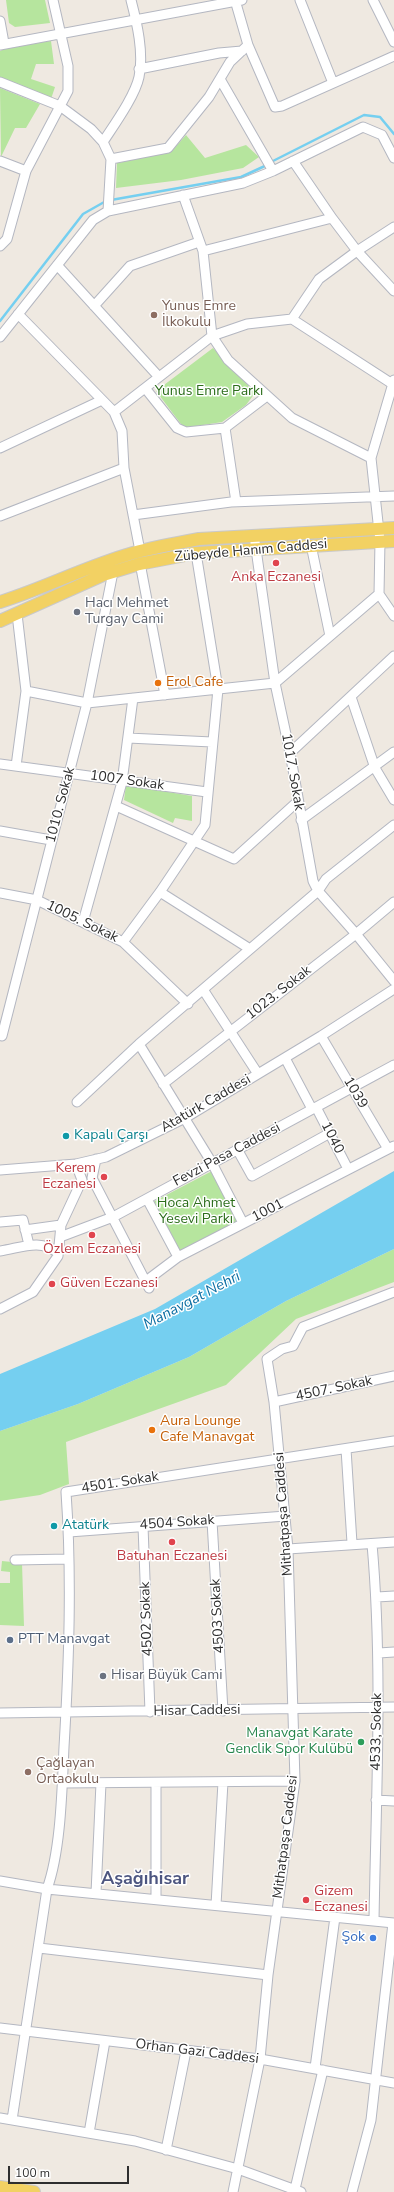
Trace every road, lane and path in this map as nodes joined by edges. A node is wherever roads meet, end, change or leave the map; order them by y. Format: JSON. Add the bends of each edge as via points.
{"nodes":[{"id":1,"x":53,"y":0,"type":"edge"},
{"id":2,"x":131,"y":0,"type":"edge"},
{"id":3,"x":237,"y":0,"type":"edge"},
{"id":4,"x":300,"y":0,"type":"edge"},
{"id":5,"x":373,"y":0,"type":"edge"},
{"id":6,"x":136,"y":19,"type":"junction"},
{"id":7,"x":0,"y":21,"type":"edge"},
{"id":8,"x":60,"y":33,"type":"junction"},
{"id":9,"x":394,"y":42,"type":"edge"},
{"id":10,"x":2,"y":44,"type":"edge"},
{"id":11,"x":245,"y":48,"type":"junction"},
{"id":12,"x":394,"y":56,"type":"edge"},
{"id":13,"x":139,"y":69,"type":"junction"},
{"id":14,"x":220,"y":79,"type":"junction"},
{"id":15,"x":0,"y":82,"type":"edge"},
{"id":16,"x":333,"y":83,"type":"junction"},
{"id":17,"x":60,"y":106,"type":"junction"},
{"id":18,"x":103,"y":142,"type":"junction"},
{"id":19,"x":394,"y":158,"type":"edge"},
{"id":20,"x":111,"y":159,"type":"junction"},
{"id":21,"x":0,"y":161,"type":"edge"},
{"id":22,"x":293,"y":161,"type":"junction"},
{"id":23,"x":270,"y":165,"type":"junction"},
{"id":24,"x":26,"y":171,"type":"junction"},
{"id":25,"x":183,"y":194,"type":"junction"},
{"id":26,"x":108,"y":208,"type":"junction"},
{"id":27,"x":332,"y":218,"type":"junction"},
{"id":28,"x":394,"y":227,"type":"edge"},
{"id":29,"x":199,"y":242,"type":"junction"},
{"id":30,"x":0,"y":246,"type":"edge"},
{"id":31,"x":203,"y":251,"type":"junction"},
{"id":32,"x":356,"y":251,"type":"junction"},
{"id":33,"x":57,"y":265,"type":"junction"},
{"id":34,"x":394,"y":291,"type":"edge"},
{"id":35,"x":94,"y":306,"type":"junction"},
{"id":36,"x":18,"y":314,"type":"junction"},
{"id":37,"x":292,"y":318,"type":"junction"},
{"id":38,"x":1,"y":334,"type":"edge"},
{"id":39,"x":212,"y":336,"type":"junction"},
{"id":40,"x":159,"y":377,"type":"junction"},
{"id":41,"x":393,"y":384,"type":"edge"},
{"id":42,"x":145,"y":388,"type":"junction"},
{"id":43,"x":267,"y":396,"type":"junction"},
{"id":44,"x":102,"y":400,"type":"junction"},
{"id":45,"x":114,"y":412,"type":"junction"},
{"id":46,"x":225,"y":428,"type":"junction"},
{"id":47,"x":0,"y":448,"type":"edge"},
{"id":48,"x":371,"y":458,"type":"junction"},
{"id":49,"x":124,"y":468,"type":"junction"},
{"id":50,"x":375,"y":496,"type":"junction"},
{"id":51,"x":394,"y":496,"type":"edge"},
{"id":52,"x":236,"y":502,"type":"junction"},
{"id":53,"x":0,"y":516,"type":"edge"},
{"id":54,"x":134,"y":516,"type":"junction"},
{"id":55,"x":379,"y":528,"type":"junction"},
{"id":56,"x":394,"y":528,"type":"edge"},
{"id":57,"x":254,"y":535,"type":"junction"},
{"id":58,"x":394,"y":540,"type":"edge"},
{"id":59,"x":380,"y":541,"type":"junction"},
{"id":60,"x":311,"y":545,"type":"junction"},
{"id":61,"x":256,"y":548,"type":"junction"},
{"id":62,"x":196,"y":553,"type":"junction"},
{"id":63,"x":140,"y":557,"type":"junction"},
{"id":64,"x":113,"y":572,"type":"junction"},
{"id":65,"x":379,"y":594,"type":"junction"},
{"id":66,"x":0,"y":602,"type":"edge"},
{"id":67,"x":17,"y":614,"type":"junction"},
{"id":68,"x":394,"y":616,"type":"edge"},
{"id":69,"x":0,"y":621,"type":"edge"},
{"id":70,"x":330,"y":636,"type":"junction"},
{"id":71,"x":394,"y":656,"type":"edge"},
{"id":72,"x":275,"y":683,"type":"junction"},
{"id":73,"x":218,"y":689,"type":"junction"},
{"id":74,"x":26,"y":691,"type":"junction"},
{"id":75,"x":166,"y":694,"type":"junction"},
{"id":76,"x":350,"y":696,"type":"junction"},
{"id":77,"x":134,"y":698,"type":"junction"},
{"id":78,"x":87,"y":703,"type":"junction"},
{"id":79,"x":128,"y":738,"type":"junction"},
{"id":80,"x":212,"y":742,"type":"junction"},
{"id":81,"x":394,"y":752,"type":"edge"},
{"id":82,"x":290,"y":753,"type":"junction"},
{"id":83,"x":0,"y":764,"type":"edge"},
{"id":84,"x":16,"y":766,"type":"junction"},
{"id":85,"x":375,"y":768,"type":"junction"},
{"id":86,"x":69,"y":773,"type":"junction"},
{"id":87,"x":122,"y":780,"type":"junction"},
{"id":88,"x":207,"y":792,"type":"junction"},
{"id":89,"x":394,"y":800,"type":"edge"},
{"id":90,"x":297,"y":802,"type":"junction"},
{"id":91,"x":116,"y":806,"type":"junction"},
{"id":92,"x":301,"y":820,"type":"junction"},
{"id":93,"x":394,"y":825,"type":"edge"},
{"id":94,"x":0,"y":831,"type":"edge"},
{"id":95,"x":51,"y":840,"type":"junction"},
{"id":96,"x":194,"y":843,"type":"junction"},
{"id":97,"x":318,"y":891,"type":"junction"},
{"id":98,"x":160,"y":892,"type":"junction"},
{"id":99,"x":0,"y":893,"type":"edge"},
{"id":100,"x":37,"y":900,"type":"junction"},
{"id":101,"x":394,"y":902,"type":"edge"},
{"id":102,"x":83,"y":922,"type":"junction"},
{"id":103,"x":356,"y":934,"type":"junction"},
{"id":104,"x":123,"y":942,"type":"junction"},
{"id":105,"x":250,"y":949,"type":"junction"},
{"id":106,"x":394,"y":981,"type":"edge"},
{"id":107,"x":394,"y":989,"type":"edge"},
{"id":108,"x":204,"y":991,"type":"junction"},
{"id":109,"x":188,"y":1004,"type":"junction"},
{"id":110,"x":231,"y":1031,"type":"junction"},
{"id":111,"x":2,"y":1036,"type":"dead end"},
{"id":112,"x":321,"y":1036,"type":"junction"},
{"id":113,"x":139,"y":1044,"type":"junction"},
{"id":114,"x":285,"y":1058,"type":"junction"},
{"id":115,"x":393,"y":1069,"type":"edge"},
{"id":116,"x":258,"y":1074,"type":"junction"},
{"id":117,"x":163,"y":1084,"type":"junction"},
{"id":118,"x":352,"y":1088,"type":"junction"},
{"id":119,"x":77,"y":1102,"type":"dead end"},
{"id":120,"x":314,"y":1108,"type":"junction"},
{"id":121,"x":185,"y":1118,"type":"junction"},
{"id":122,"x":330,"y":1134,"type":"junction"},
{"id":123,"x":391,"y":1148,"type":"edge"},
{"id":124,"x":237,"y":1149,"type":"junction"},
{"id":125,"x":96,"y":1159,"type":"junction"},
{"id":126,"x":212,"y":1163,"type":"junction"},
{"id":127,"x":76,"y":1164,"type":"junction"},
{"id":128,"x":348,"y":1169,"type":"junction"},
{"id":129,"x":0,"y":1170,"type":"edge"},
{"id":130,"x":147,"y":1198,"type":"junction"},
{"id":131,"x":113,"y":1217,"type":"junction"},
{"id":132,"x":0,"y":1222,"type":"edge"},
{"id":133,"x":243,"y":1223,"type":"junction"},
{"id":134,"x":61,"y":1225,"type":"junction"},
{"id":135,"x":25,"y":1230,"type":"junction"},
{"id":136,"x":60,"y":1237,"type":"junction"},
{"id":137,"x":29,"y":1245,"type":"junction"},
{"id":138,"x":0,"y":1251,"type":"edge"},
{"id":139,"x":58,"y":1253,"type":"junction"},
{"id":140,"x":178,"y":1257,"type":"junction"},
{"id":141,"x":394,"y":1295,"type":"edge"},
{"id":142,"x":0,"y":1309,"type":"edge"},
{"id":143,"x":394,"y":1376,"type":"edge"},
{"id":144,"x":274,"y":1402,"type":"junction"},
{"id":145,"x":394,"y":1441,"type":"edge"},
{"id":146,"x":346,"y":1449,"type":"junction"},
{"id":147,"x":280,"y":1458,"type":"junction"},
{"id":148,"x":286,"y":1516,"type":"junction"},
{"id":149,"x":212,"y":1521,"type":"junction"},
{"id":150,"x":143,"y":1526,"type":"junction"},
{"id":151,"x":69,"y":1532,"type":"junction"},
{"id":152,"x":394,"y":1542,"type":"edge"},
{"id":153,"x":352,"y":1543,"type":"junction"},
{"id":154,"x":372,"y":1544,"type":"junction"},
{"id":155,"x":288,"y":1549,"type":"junction"},
{"id":156,"x":69,"y":1559,"type":"junction"},
{"id":157,"x":15,"y":1560,"type":"dead end"},
{"id":158,"x":394,"y":1596,"type":"edge"},
{"id":159,"x":377,"y":1597,"type":"junction"},
{"id":160,"x":394,"y":1652,"type":"edge"},
{"id":161,"x":379,"y":1653,"type":"junction"},
{"id":162,"x":378,"y":1707,"type":"junction"},
{"id":163,"x":394,"y":1707,"type":"edge"},
{"id":164,"x":292,"y":1708,"type":"junction"},
{"id":165,"x":223,"y":1711,"type":"junction"},
{"id":166,"x":150,"y":1712,"type":"junction"},
{"id":167,"x":0,"y":1713,"type":"edge"},
{"id":168,"x":66,"y":1714,"type":"junction"},
{"id":169,"x":295,"y":1781,"type":"junction"},
{"id":170,"x":223,"y":1782,"type":"junction"},
{"id":171,"x":63,"y":1783,"type":"junction"},
{"id":172,"x":101,"y":1783,"type":"junction"},
{"id":173,"x":156,"y":1783,"type":"junction"},
{"id":174,"x":376,"y":1800,"type":"junction"},
{"id":175,"x":394,"y":1801,"type":"edge"},
{"id":176,"x":0,"y":1881,"type":"edge"},
{"id":177,"x":48,"y":1889,"type":"junction"},
{"id":178,"x":96,"y":1894,"type":"junction"},
{"id":179,"x":156,"y":1899,"type":"junction"},
{"id":180,"x":216,"y":1905,"type":"junction"},
{"id":181,"x":277,"y":1912,"type":"junction"},
{"id":182,"x":335,"y":1917,"type":"junction"},
{"id":183,"x":374,"y":1921,"type":"junction"},
{"id":184,"x":394,"y":1923,"type":"edge"},
{"id":185,"x":39,"y":1948,"type":"junction"},
{"id":186,"x":268,"y":1975,"type":"junction"},
{"id":187,"x":0,"y":2028,"type":"edge"},
{"id":188,"x":24,"y":2031,"type":"junction"},
{"id":189,"x":105,"y":2041,"type":"junction"},
{"id":190,"x":186,"y":2050,"type":"junction"},
{"id":191,"x":260,"y":2059,"type":"junction"},
{"id":192,"x":319,"y":2069,"type":"junction"},
{"id":193,"x":376,"y":2078,"type":"junction"},
{"id":194,"x":394,"y":2083,"type":"edge"},
{"id":195,"x":0,"y":2118,"type":"edge"},
{"id":196,"x":12,"y":2120,"type":"junction"},
{"id":197,"x":89,"y":2133,"type":"junction"},
{"id":198,"x":166,"y":2150,"type":"junction"},
{"id":199,"x":238,"y":2169,"type":"junction"},
{"id":200,"x":0,"y":2187,"type":"edge"},
{"id":201,"x":298,"y":2191,"type":"edge"},
{"id":202,"x":34,"y":2192,"type":"edge"},
{"id":203,"x":234,"y":2192,"type":"edge"},
{"id":204,"x":352,"y":2192,"type":"edge"}],
"edges":[{"from":1,"to":8,"type":"street"},
{"from":2,"to":6,"type":"street"},
{"from":3,"to":6,"type":"street"},
{"from":3,"to":11,"type":"street"},
{"from":4,"to":16,"type":"street"},
{"from":5,"to":9,"type":"street"},
{"from":6,"to":8,"type":"street"},
{"from":6,"to":13,"type":"street"},
{"from":7,"to":10,"type":"street"},
{"from":8,"to":10,"type":"street"},
{"from":8,"to":17,"type":"street","via":[[68,66],[68,92]]},
{"from":11,"to":13,"type":"street"},
{"from":11,"to":14,"type":"street","via":[[230,62]]},
{"from":11,"to":16,"type":"street","via":[[275,107]]},
{"from":12,"to":16,"type":"street"},
{"from":13,"to":18,"type":"street","via":[[139,78],[120,118]]},
{"from":14,"to":20,"type":"street","via":[[209,97],[168,148]]},
{"from":14,"to":23,"type":"street"},
{"from":15,"to":17,"type":"street"},
{"from":17,"to":18,"type":"street","via":[[91,129]]},
{"from":17,"to":24,"type":"street"},
{"from":18,"to":20,"type":"street"},
{"from":19,"to":22,"type":"street","via":[[382,135],[364,126]]},
{"from":20,"to":26,"type":"street"},
{"from":21,"to":24,"type":"street"},
{"from":22,"to":23,"type":"street"},
{"from":22,"to":27,"type":"street"},
{"from":23,"to":25,"type":"street","via":[[243,183]]},
{"from":24,"to":30,"type":"street","via":[[7,239]]},
{"from":25,"to":26,"type":"street"},
{"from":25,"to":29,"type":"street"},
{"from":26,"to":33,"type":"street","via":[[93,220]]},
{"from":27,"to":31,"type":"street"},
{"from":27,"to":32,"type":"street"},
{"from":28,"to":32,"type":"street"},
{"from":29,"to":31,"type":"street"},
{"from":29,"to":35,"type":"street","via":[[130,266]]},
{"from":31,"to":39,"type":"street"},
{"from":32,"to":34,"type":"street"},
{"from":32,"to":37,"type":"street","via":[[319,280]]},
{"from":33,"to":35,"type":"street"},
{"from":33,"to":36,"type":"street"},
{"from":35,"to":40,"type":"street"},
{"from":36,"to":38,"type":"street"},
{"from":36,"to":44,"type":"street"},
{"from":37,"to":39,"type":"street","via":[[246,324]]},
{"from":37,"to":41,"type":"street"},
{"from":39,"to":40,"type":"street"},
{"from":39,"to":43,"type":"street","via":[[228,360]]},
{"from":40,"to":42,"type":"street"},
{"from":41,"to":48,"type":"street"},
{"from":42,"to":45,"type":"street"},
{"from":42,"to":46,"type":"street","via":[[177,428],[186,432]]},
{"from":43,"to":46,"type":"street"},
{"from":43,"to":48,"type":"street","via":[[292,418]]},
{"from":44,"to":45,"type":"street"},
{"from":44,"to":47,"type":"street"},
{"from":45,"to":49,"type":"street","via":[[122,431]]},
{"from":46,"to":52,"type":"street"},
{"from":48,"to":50,"type":"street"},
{"from":49,"to":53,"type":"street"},
{"from":49,"to":54,"type":"street"},
{"from":50,"to":51,"type":"street"},
{"from":50,"to":52,"type":"street"},
{"from":50,"to":55,"type":"street"},
{"from":52,"to":54,"type":"street"},
{"from":54,"to":63,"type":"street"},
{"from":55,"to":56,"type":"main road","name":"Zübeyde Hanım Caddesi"},
{"from":55,"to":57,"type":"main road","name":"Zübeyde Hanım Caddesi"},
{"from":55,"to":59,"type":"street"},
{"from":57,"to":61,"type":"street","name":"1017. Sokak"},
{"from":57,"to":63,"type":"main road","name":"Zübeyde Hanım Caddesi","via":[[200,539]]},
{"from":58,"to":59,"type":"main road","name":"Zübeyde Hanım Caddesi"},
{"from":59,"to":60,"type":"main road","name":"Zübeyde Hanım Caddesi"},
{"from":59,"to":65,"type":"street"},
{"from":60,"to":61,"type":"main road","name":"Zübeyde Hanım Caddesi"},
{"from":60,"to":70,"type":"street"},
{"from":61,"to":62,"type":"main road","name":"Zübeyde Hanım Caddesi"},
{"from":61,"to":72,"type":"street","name":"1017. Sokak"},
{"from":62,"to":63,"type":"main road","name":"Zübeyde Hanım Caddesi"},
{"from":62,"to":73,"type":"street"},
{"from":63,"to":64,"type":"main road","name":"Zübeyde Hanım Caddesi"},
{"from":63,"to":66,"type":"main road","name":"Zübeyde Hanım Caddesi","via":[[94,566]]},
{"from":63,"to":75,"type":"street"},
{"from":64,"to":67,"type":"main road","name":"Zübeyde Hanım Caddesi"},
{"from":64,"to":78,"type":"street","name":"1010. Sokak"},
{"from":65,"to":68,"type":"street"},
{"from":65,"to":70,"type":"street"},
{"from":67,"to":69,"type":"main road","name":"Zübeyde Hanım Caddesi"},
{"from":67,"to":74,"type":"street"},
{"from":70,"to":72,"type":"street"},
{"from":71,"to":76,"type":"street"},
{"from":72,"to":73,"type":"street"},
{"from":72,"to":82,"type":"street","name":"1017. Sokak"},
{"from":73,"to":75,"type":"street"},
{"from":73,"to":80,"type":"street"},
{"from":74,"to":78,"type":"street"},
{"from":74,"to":84,"type":"street"},
{"from":75,"to":77,"type":"street"},
{"from":76,"to":82,"type":"street"},
{"from":76,"to":85,"type":"street"},
{"from":77,"to":78,"type":"street"},
{"from":77,"to":79,"type":"street"},
{"from":78,"to":86,"type":"street","name":"1010. Sokak"},
{"from":79,"to":80,"type":"street"},
{"from":79,"to":87,"type":"street"},
{"from":80,"to":88,"type":"street"},
{"from":81,"to":85,"type":"street"},
{"from":82,"to":90,"type":"street","name":"1017. Sokak"},
{"from":83,"to":84,"type":"street","name":"1007 Sokak"},
{"from":84,"to":86,"type":"street","name":"1007 Sokak"},
{"from":85,"to":89,"type":"street"},
{"from":85,"to":92,"type":"street"},
{"from":86,"to":87,"type":"street","name":"1007 Sokak"},
{"from":86,"to":95,"type":"street","name":"1010. Sokak"},
{"from":87,"to":88,"type":"street","name":"1007 Sokak"},
{"from":87,"to":91,"type":"street"},
{"from":88,"to":96,"type":"street","via":[[205,825]]},
{"from":90,"to":92,"type":"street","name":"1017. Sokak"},
{"from":90,"to":96,"type":"street","via":[[234,859]]},
{"from":91,"to":96,"type":"street"},
{"from":91,"to":102,"type":"street"},
{"from":92,"to":97,"type":"street","name":"1017. Sokak","via":[[313,881]]},
{"from":93,"to":97,"type":"street","via":[[326,879]]},
{"from":94,"to":95,"type":"street"},
{"from":95,"to":100,"type":"street","name":"1010. Sokak"},
{"from":96,"to":98,"type":"street"},
{"from":97,"to":103,"type":"street","name":"1017. Sokak"},
{"from":97,"to":105,"type":"street"},
{"from":98,"to":104,"type":"street"},
{"from":98,"to":105,"type":"street"},
{"from":99,"to":100,"type":"street","name":"1005. Sokak"},
{"from":100,"to":102,"type":"street","name":"1005. Sokak"},
{"from":100,"to":111,"type":"street","name":"1010. Sokak"},
{"from":101,"to":103,"type":"street","name":"1023. Sokak"},
{"from":102,"to":104,"type":"street","name":"1005. Sokak"},
{"from":103,"to":106,"type":"street","name":"1017. Sokak"},
{"from":103,"to":110,"type":"street","name":"1023. Sokak"},
{"from":104,"to":109,"type":"street","name":"1005. Sokak"},
{"from":105,"to":108,"type":"street"},
{"from":107,"to":112,"type":"street","name":"Atatürk Caddesi"},
{"from":108,"to":109,"type":"street"},
{"from":108,"to":110,"type":"street"},
{"from":109,"to":113,"type":"street"},
{"from":110,"to":116,"type":"street"},
{"from":110,"to":117,"type":"street","name":"1023. Sokak"},
{"from":112,"to":114,"type":"street","name":"Atatürk Caddesi"},
{"from":112,"to":118,"type":"street","name":"1039"},
{"from":113,"to":117,"type":"street"},
{"from":113,"to":119,"type":"street"},
{"from":114,"to":116,"type":"street","name":"Atatürk Caddesi"},
{"from":114,"to":120,"type":"street","name":"1040"},
{"from":115,"to":118,"type":"street","name":"Fevzi Pasa Caddesi"},
{"from":116,"to":121,"type":"street","name":"Atatürk Caddesi"},
{"from":117,"to":121,"type":"street"},
{"from":118,"to":120,"type":"street","name":"Fevzi Pasa Caddesi"},
{"from":118,"to":123,"type":"street","name":"1039"},
{"from":120,"to":122,"type":"street","name":"1040"},
{"from":120,"to":124,"type":"street","name":"Fevzi Pasa Caddesi"},
{"from":121,"to":125,"type":"street","name":"Atatürk Caddesi","via":[[106,1157]]},
{"from":121,"to":126,"type":"street"},
{"from":122,"to":124,"type":"street","via":[[252,1176]]},
{"from":122,"to":128,"type":"street","name":"1040"},
{"from":123,"to":128,"type":"street","name":"1001"},
{"from":124,"to":126,"type":"street","name":"Fevzi Pasa Caddesi"},
{"from":125,"to":127,"type":"street","name":"Atatürk Caddesi"},
{"from":125,"to":131,"type":"street","via":[[92,1178]]},
{"from":126,"to":130,"type":"street","name":"Fevzi Pasa Caddesi"},
{"from":126,"to":133,"type":"street"},
{"from":127,"to":129,"type":"street","name":"Atatürk Caddesi"},
{"from":127,"to":134,"type":"street","via":[[82,1180]]},
{"from":128,"to":133,"type":"street","name":"1001"},
{"from":130,"to":131,"type":"street","name":"Fevzi Pasa Caddesi"},
{"from":130,"to":140,"type":"street"},
{"from":131,"to":136,"type":"street","name":"Fevzi Pasa Caddesi"},
{"from":131,"to":140,"type":"street","name":"1001","via":[[148,1284]]},
{"from":132,"to":135,"type":"street","via":[[23,1220]]},
{"from":133,"to":140,"type":"street","name":"1001"},
{"from":134,"to":135,"type":"street"},
{"from":134,"to":136,"type":"street"},
{"from":135,"to":137,"type":"street"},
{"from":136,"to":139,"type":"street"},
{"from":137,"to":138,"type":"street"},
{"from":137,"to":139,"type":"street","via":[[37,1243],[51,1247]]},
{"from":139,"to":142,"type":"street","via":[[33,1292]]},
{"from":141,"to":144,"type":"street","name":"Mithatpaşa Caddesi","via":[[303,1327],[293,1346],[282,1349],[267,1359]]},
{"from":143,"to":144,"type":"street","name":"4507. Sokak"},
{"from":144,"to":147,"type":"street","name":"Mithatpaşa Caddesi"},
{"from":145,"to":146,"type":"street","name":"4501. Sokak"},
{"from":146,"to":147,"type":"street","name":"4501. Sokak"},
{"from":146,"to":153,"type":"street"},
{"from":147,"to":148,"type":"street","name":"Mithatpaşa Caddesi"},
{"from":147,"to":151,"type":"street","name":"4501. Sokak","via":[[66,1492]]},
{"from":148,"to":149,"type":"street","name":"4504 Sokak"},
{"from":148,"to":155,"type":"street","name":"Mithatpaşa Caddesi"},
{"from":149,"to":150,"type":"street","name":"4504 Sokak"},
{"from":149,"to":165,"type":"street","name":"4503 Sokak"},
{"from":150,"to":151,"type":"street","name":"4504 Sokak"},
{"from":150,"to":166,"type":"street","name":"4502 Sokak"},
{"from":151,"to":156,"type":"street","name":"4501. Sokak"},
{"from":152,"to":154,"type":"street"},
{"from":153,"to":154,"type":"street"},
{"from":153,"to":155,"type":"street"},
{"from":154,"to":159,"type":"street","name":"4533, Sokak"},
{"from":155,"to":164,"type":"street","name":"Mithatpaşa Caddesi"},
{"from":156,"to":157,"type":"street"},
{"from":156,"to":168,"type":"street","name":"4501. Sokak","via":[[70,1628]]},
{"from":158,"to":159,"type":"street"},
{"from":159,"to":161,"type":"street","name":"4533, Sokak"},
{"from":160,"to":161,"type":"street"},
{"from":161,"to":162,"type":"street","name":"4533, Sokak"},
{"from":162,"to":163,"type":"street","name":"Hisar Caddesi"},
{"from":162,"to":164,"type":"street","name":"Hisar Caddesi"},
{"from":162,"to":174,"type":"street","name":"4533, Sokak"},
{"from":164,"to":165,"type":"street","name":"Hisar Caddesi"},
{"from":164,"to":169,"type":"street","name":"Mithatpaşa Caddesi"},
{"from":165,"to":166,"type":"street","name":"Hisar Caddesi"},
{"from":166,"to":168,"type":"street","name":"Hisar Caddesi"},
{"from":167,"to":168,"type":"street","name":"Hisar Caddesi"},
{"from":168,"to":171,"type":"street","name":"4501. Sokak"},
{"from":169,"to":170,"type":"street"},
{"from":169,"to":181,"type":"street","name":"Mithatpaşa Caddesi"},
{"from":170,"to":173,"type":"street"},
{"from":170,"to":180,"type":"street"},
{"from":171,"to":172,"type":"street"},
{"from":171,"to":177,"type":"street","name":"4501. Sokak","via":[[53,1872]]},
{"from":172,"to":173,"type":"street"},
{"from":172,"to":178,"type":"street"},
{"from":173,"to":179,"type":"street"},
{"from":174,"to":175,"type":"street"},
{"from":174,"to":183,"type":"street","name":"4533, Sokak"},
{"from":176,"to":177,"type":"street"},
{"from":177,"to":178,"type":"street"},
{"from":177,"to":185,"type":"street","name":"4501. Sokak"},
{"from":178,"to":179,"type":"street"},
{"from":179,"to":180,"type":"street"},
{"from":180,"to":181,"type":"street"},
{"from":181,"to":182,"type":"street"},
{"from":181,"to":186,"type":"street","name":"Mithatpaşa Caddesi"},
{"from":182,"to":183,"type":"street"},
{"from":182,"to":192,"type":"street"},
{"from":183,"to":184,"type":"street"},
{"from":184,"to":193,"type":"street"},
{"from":185,"to":186,"type":"street"},
{"from":185,"to":188,"type":"street","name":"4501. Sokak"},
{"from":186,"to":191,"type":"street","name":"Mithatpaşa Caddesi"},
{"from":187,"to":188,"type":"street","name":"Orhan Gazi Caddesi"},
{"from":188,"to":189,"type":"street","name":"Orhan Gazi Caddesi"},
{"from":188,"to":196,"type":"street","name":"4501. Sokak"},
{"from":189,"to":190,"type":"street","name":"Orhan Gazi Caddesi"},
{"from":189,"to":197,"type":"street"},
{"from":190,"to":191,"type":"street","name":"Orhan Gazi Caddesi"},
{"from":190,"to":198,"type":"street"},
{"from":191,"to":192,"type":"street","name":"Orhan Gazi Caddesi"},
{"from":191,"to":199,"type":"street","name":"Mithatpaşa Caddesi"},
{"from":192,"to":193,"type":"street","name":"Orhan Gazi Caddesi"},
{"from":192,"to":201,"type":"street"},
{"from":193,"to":194,"type":"street","name":"Orhan Gazi Caddesi"},
{"from":193,"to":204,"type":"street","via":[[371,2120]]},
{"from":195,"to":196,"type":"street"},
{"from":196,"to":197,"type":"street"},
{"from":197,"to":198,"type":"street","via":[[135,2141]]},
{"from":198,"to":199,"type":"street"},
{"from":199,"to":201,"type":"street"},
{"from":199,"to":203,"type":"street","name":"Mithatpaşa Caddesi"},
{"from":200,"to":202,"type":"main road"}]}
